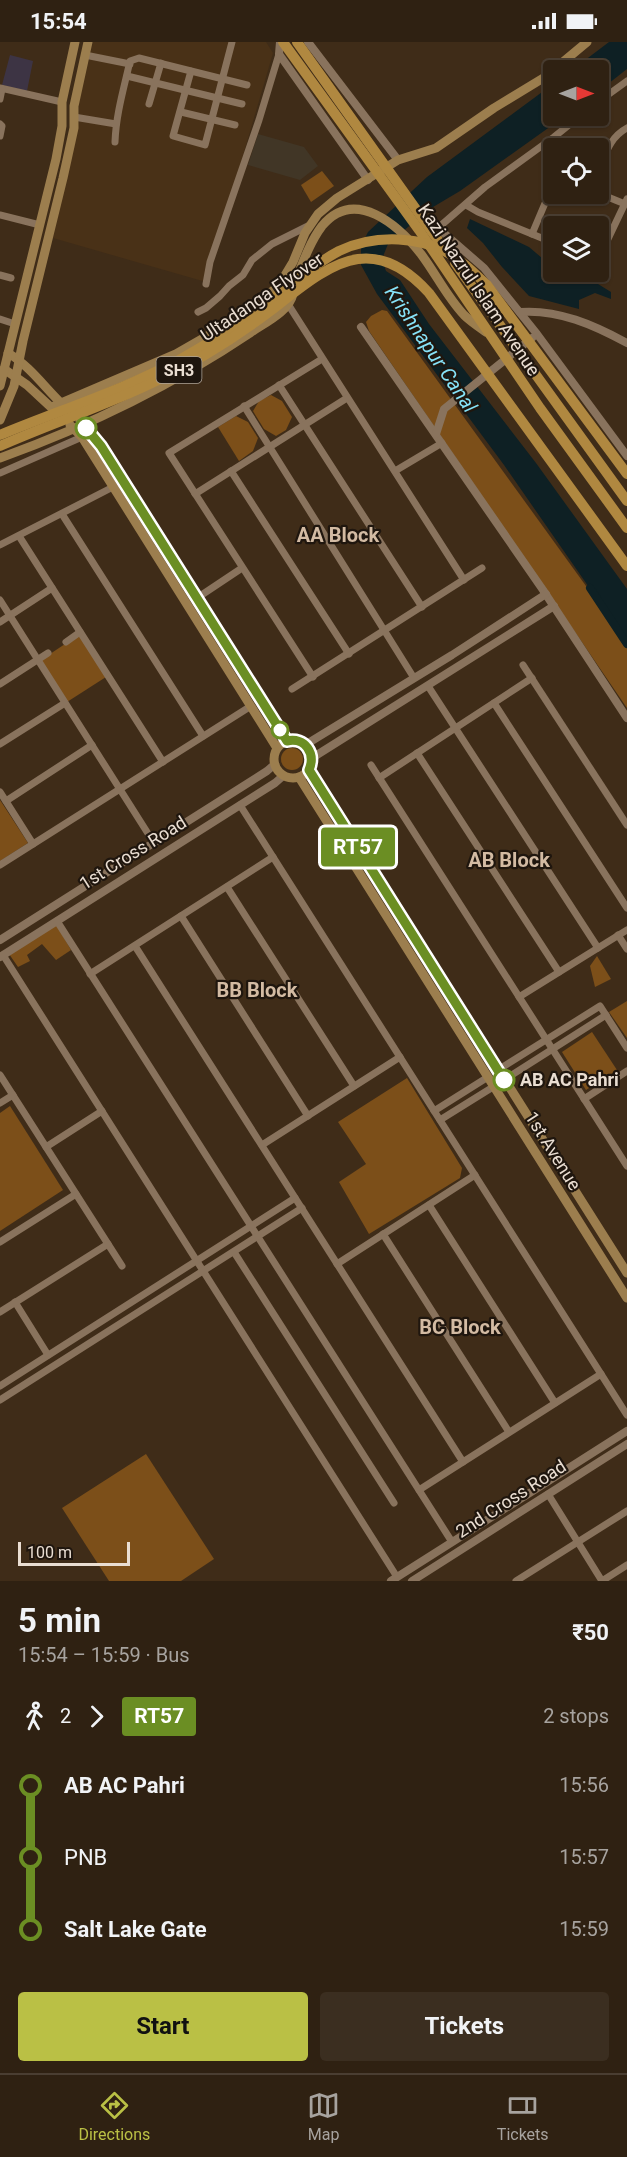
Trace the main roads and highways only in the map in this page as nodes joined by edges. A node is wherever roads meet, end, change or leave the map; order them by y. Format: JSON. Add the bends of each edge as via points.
{"nodes":[{"id":1,"x":75,"y":42,"type":"edge"},
{"id":2,"x":88,"y":42,"type":"edge"},
{"id":3,"x":282,"y":42,"type":"edge"},
{"id":4,"x":297,"y":42,"type":"edge"},
{"id":5,"x":587,"y":42,"type":"edge"},
{"id":6,"x":309,"y":67,"type":"junction"},
{"id":7,"x":428,"y":229,"type":"junction"},
{"id":8,"x":490,"y":335,"type":"junction"},
{"id":9,"x":8,"y":353,"type":"junction"},
{"id":10,"x":20,"y":360,"type":"junction"},
{"id":11,"x":3,"y":369,"type":"junction"},
{"id":12,"x":15,"y":376,"type":"junction"},
{"id":13,"x":0,"y":386,"type":"edge"},
{"id":14,"x":56,"y":405,"type":"junction"},
{"id":15,"x":0,"y":420,"type":"edge"},
{"id":16,"x":82,"y":423,"type":"junction"},
{"id":17,"x":73,"y":428,"type":"junction"},
{"id":18,"x":0,"y":435,"type":"edge"},
{"id":19,"x":0,"y":446,"type":"edge"},
{"id":20,"x":0,"y":458,"type":"edge"},
{"id":21,"x":627,"y":474,"type":"edge"},
{"id":22,"x":627,"y":501,"type":"edge"},
{"id":23,"x":627,"y":528,"type":"edge"},
{"id":24,"x":627,"y":566,"type":"edge"},
{"id":25,"x":233,"y":655,"type":"junction"},
{"id":26,"x":223,"y":662,"type":"junction"},
{"id":27,"x":287,"y":741,"type":"junction"},
{"id":28,"x":278,"y":748,"type":"junction"},
{"id":29,"x":309,"y":770,"type":"junction"},
{"id":30,"x":299,"y":777,"type":"junction"},
{"id":31,"x":377,"y":878,"type":"junction"},
{"id":32,"x":367,"y":885,"type":"junction"},
{"id":33,"x":471,"y":1027,"type":"junction"},
{"id":34,"x":460,"y":1034,"type":"junction"},
{"id":35,"x":627,"y":1273,"type":"edge"},
{"id":36,"x":626,"y":1294,"type":"edge"}],
"edges":[{"from":1,"to":9,"type":"main road","via":[[62,102],[56,159]]},
{"from":2,"to":10,"type":"main road","via":[[74,106],[74,128]]},
{"from":3,"to":6,"type":"main road"},
{"from":4,"to":6,"type":"main road"},
{"from":5,"to":14,"type":"main road","via":[[545,77],[436,147],[398,160],[331,203],[311,225],[278,287],[223,327],[176,354]]},
{"from":6,"to":7,"type":"main road","name":"Kazi Nazrul Islam Avenue"},
{"from":7,"to":8,"type":"main road","name":"Kazi Nazrul Islam Avenue"},
{"from":7,"to":22,"type":"main road","name":"Kazi Nazrul Islam Avenue"},
{"from":8,"to":16,"type":"main road","via":[[464,315],[421,255],[387,220],[376,213],[343,211],[323,225],[310,246],[288,305],[192,369]]},
{"from":8,"to":23,"type":"main road","name":"Kazi Nazrul Islam Avenue"},
{"from":9,"to":10,"type":"main road"},
{"from":9,"to":11,"type":"main road"},
{"from":10,"to":12,"type":"main road"},
{"from":10,"to":14,"type":"main road"},
{"from":11,"to":12,"type":"main road"},
{"from":11,"to":13,"type":"main road"},
{"from":12,"to":14,"type":"main road"},
{"from":12,"to":15,"type":"main road"},
{"from":14,"to":16,"type":"main road"},
{"from":14,"to":17,"type":"main road"},
{"from":16,"to":17,"type":"main road"},
{"from":16,"to":25,"type":"main road","via":[[101,446]]},
{"from":17,"to":20,"type":"main road"},
{"from":17,"to":26,"type":"main road","via":[[82,436]]},
{"from":18,"to":21,"type":"main road","name":"Ultadanga Flyover","number":"SH3","via":[[181,359],[336,253],[367,241],[403,240],[450,254],[487,285]]},
{"from":19,"to":24,"type":"main road","name":"Ultadanga Flyover","number":"SH3","via":[[178,370],[232,339],[341,264],[358,259],[379,260],[402,269],[429,293]]},
{"from":25,"to":26,"type":"main road"},
{"from":25,"to":27,"type":"main road"},
{"from":26,"to":28,"type":"main road"},
{"from":27,"to":28,"type":"main road"},
{"from":27,"to":29,"type":"main road","via":[[297,740],[305,745],[312,758]]},
{"from":28,"to":30,"type":"main road","via":[[275,764],[283,776]]},
{"from":29,"to":30,"type":"main road"},
{"from":29,"to":31,"type":"main road","name":"1st Avenue"},
{"from":30,"to":32,"type":"main road","name":"1st Avenue"},
{"from":31,"to":32,"type":"main road"},
{"from":31,"to":33,"type":"main road","name":"1st Avenue"},
{"from":32,"to":34,"type":"main road","name":"1st Avenue"},
{"from":33,"to":34,"type":"main road"},
{"from":33,"to":35,"type":"main road","name":"1st Avenue"},
{"from":34,"to":36,"type":"main road","name":"1st Avenue"}]}
